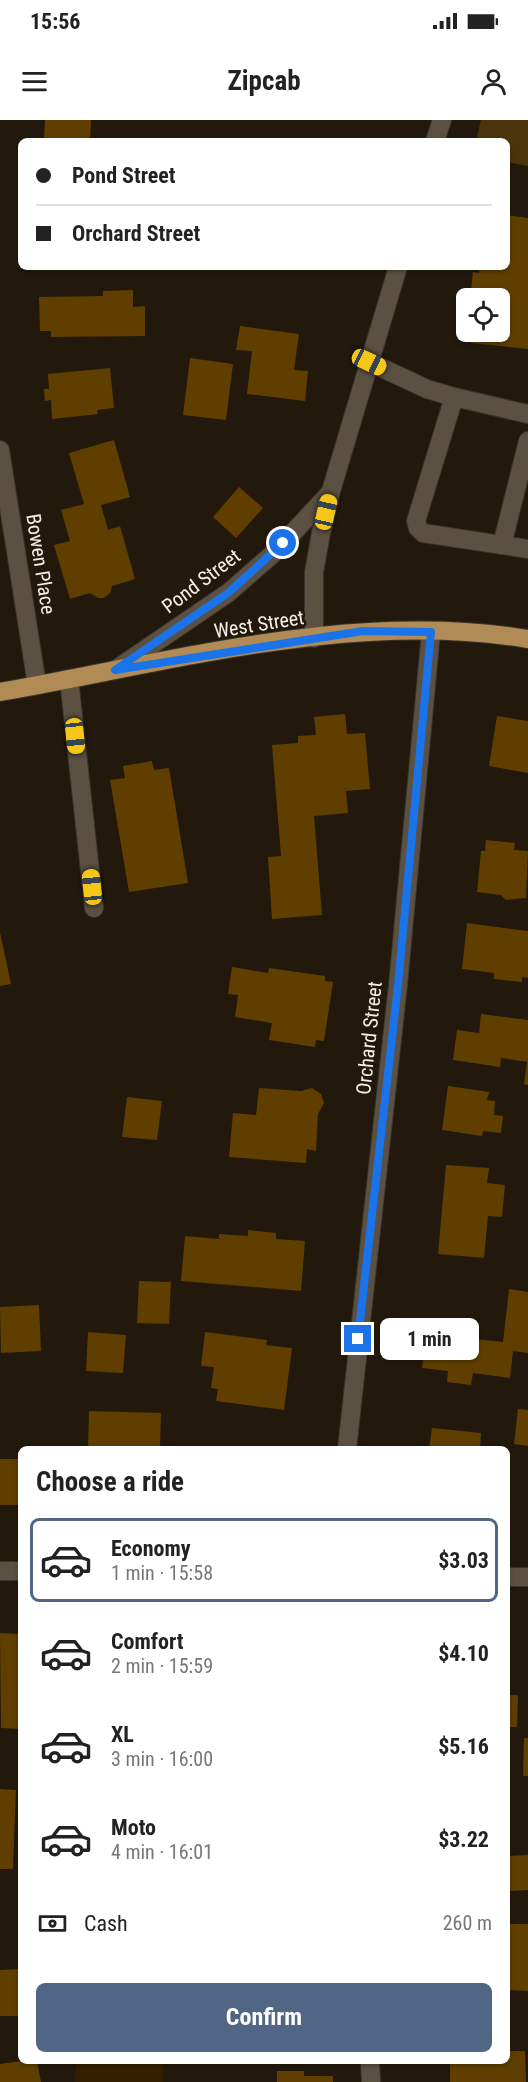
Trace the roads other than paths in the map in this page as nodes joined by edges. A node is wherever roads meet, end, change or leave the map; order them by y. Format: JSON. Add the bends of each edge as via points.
{"nodes":[{"id":1,"x":442,"y":120,"type":"edge"},
{"id":2,"x":436,"y":138,"type":"edge"},
{"id":3,"x":397,"y":270,"type":"edge"},
{"id":4,"x":369,"y":362,"type":"junction"},
{"id":5,"x":454,"y":397,"type":"junction"},
{"id":6,"x":528,"y":414,"type":"edge"},
{"id":7,"x":528,"y":441,"type":"edge"},
{"id":8,"x":0,"y":450,"type":"edge"},
{"id":9,"x":331,"y":491,"type":"junction"},
{"id":10,"x":502,"y":545,"type":"junction"},
{"id":11,"x":528,"y":549,"type":"edge"},
{"id":12,"x":431,"y":632,"type":"junction"},
{"id":13,"x":314,"y":638,"type":"junction"},
{"id":14,"x":528,"y":639,"type":"edge"},
{"id":15,"x":115,"y":670,"type":"junction"},
{"id":16,"x":69,"y":679,"type":"junction"},
{"id":17,"x":37,"y":685,"type":"junction"},
{"id":18,"x":0,"y":692,"type":"edge"},
{"id":19,"x":94,"y":908,"type":"dead end"},
{"id":20,"x":347,"y":1446,"type":"edge"},
{"id":21,"x":0,"y":1571,"type":"edge"},
{"id":22,"x":18,"y":1571,"type":"edge"},
{"id":23,"x":510,"y":1577,"type":"edge"},
{"id":24,"x":528,"y":1577,"type":"edge"},
{"id":25,"x":370,"y":2064,"type":"edge"},
{"id":26,"x":371,"y":2082,"type":"edge"}],
"edges":[{"from":1,"to":2,"type":"street"},
{"from":3,"to":4,"type":"street","name":"Pond Street"},
{"from":4,"to":5,"type":"street"},
{"from":4,"to":9,"type":"street","name":"Pond Street"},
{"from":5,"to":6,"type":"street"},
{"from":5,"to":10,"type":"street","via":[[416,521],[418,528],[423,533]]},
{"from":7,"to":10,"type":"street"},
{"from":8,"to":17,"type":"street","name":"Bowen Place"},
{"from":9,"to":13,"type":"street","name":"Pond Street","via":[[315,572]]},
{"from":9,"to":15,"type":"street","name":"Pond Street","via":[[275,552],[228,593]]},
{"from":10,"to":11,"type":"street"},
{"from":12,"to":13,"type":"main road","name":"West Street","via":[[363,631]]},
{"from":12,"to":14,"type":"main road","name":"West Street"},
{"from":12,"to":20,"type":"street","name":"Orchard Street","via":[[398,985]]},
{"from":13,"to":15,"type":"main road","name":"West Street"},
{"from":15,"to":16,"type":"main road","name":"West Street"},
{"from":16,"to":17,"type":"main road","name":"West Street"},
{"from":16,"to":19,"type":"street"},
{"from":17,"to":18,"type":"main road","name":"West Street"},
{"from":21,"to":22,"type":"street"},
{"from":23,"to":24,"type":"street"},
{"from":25,"to":26,"type":"street"}]}
